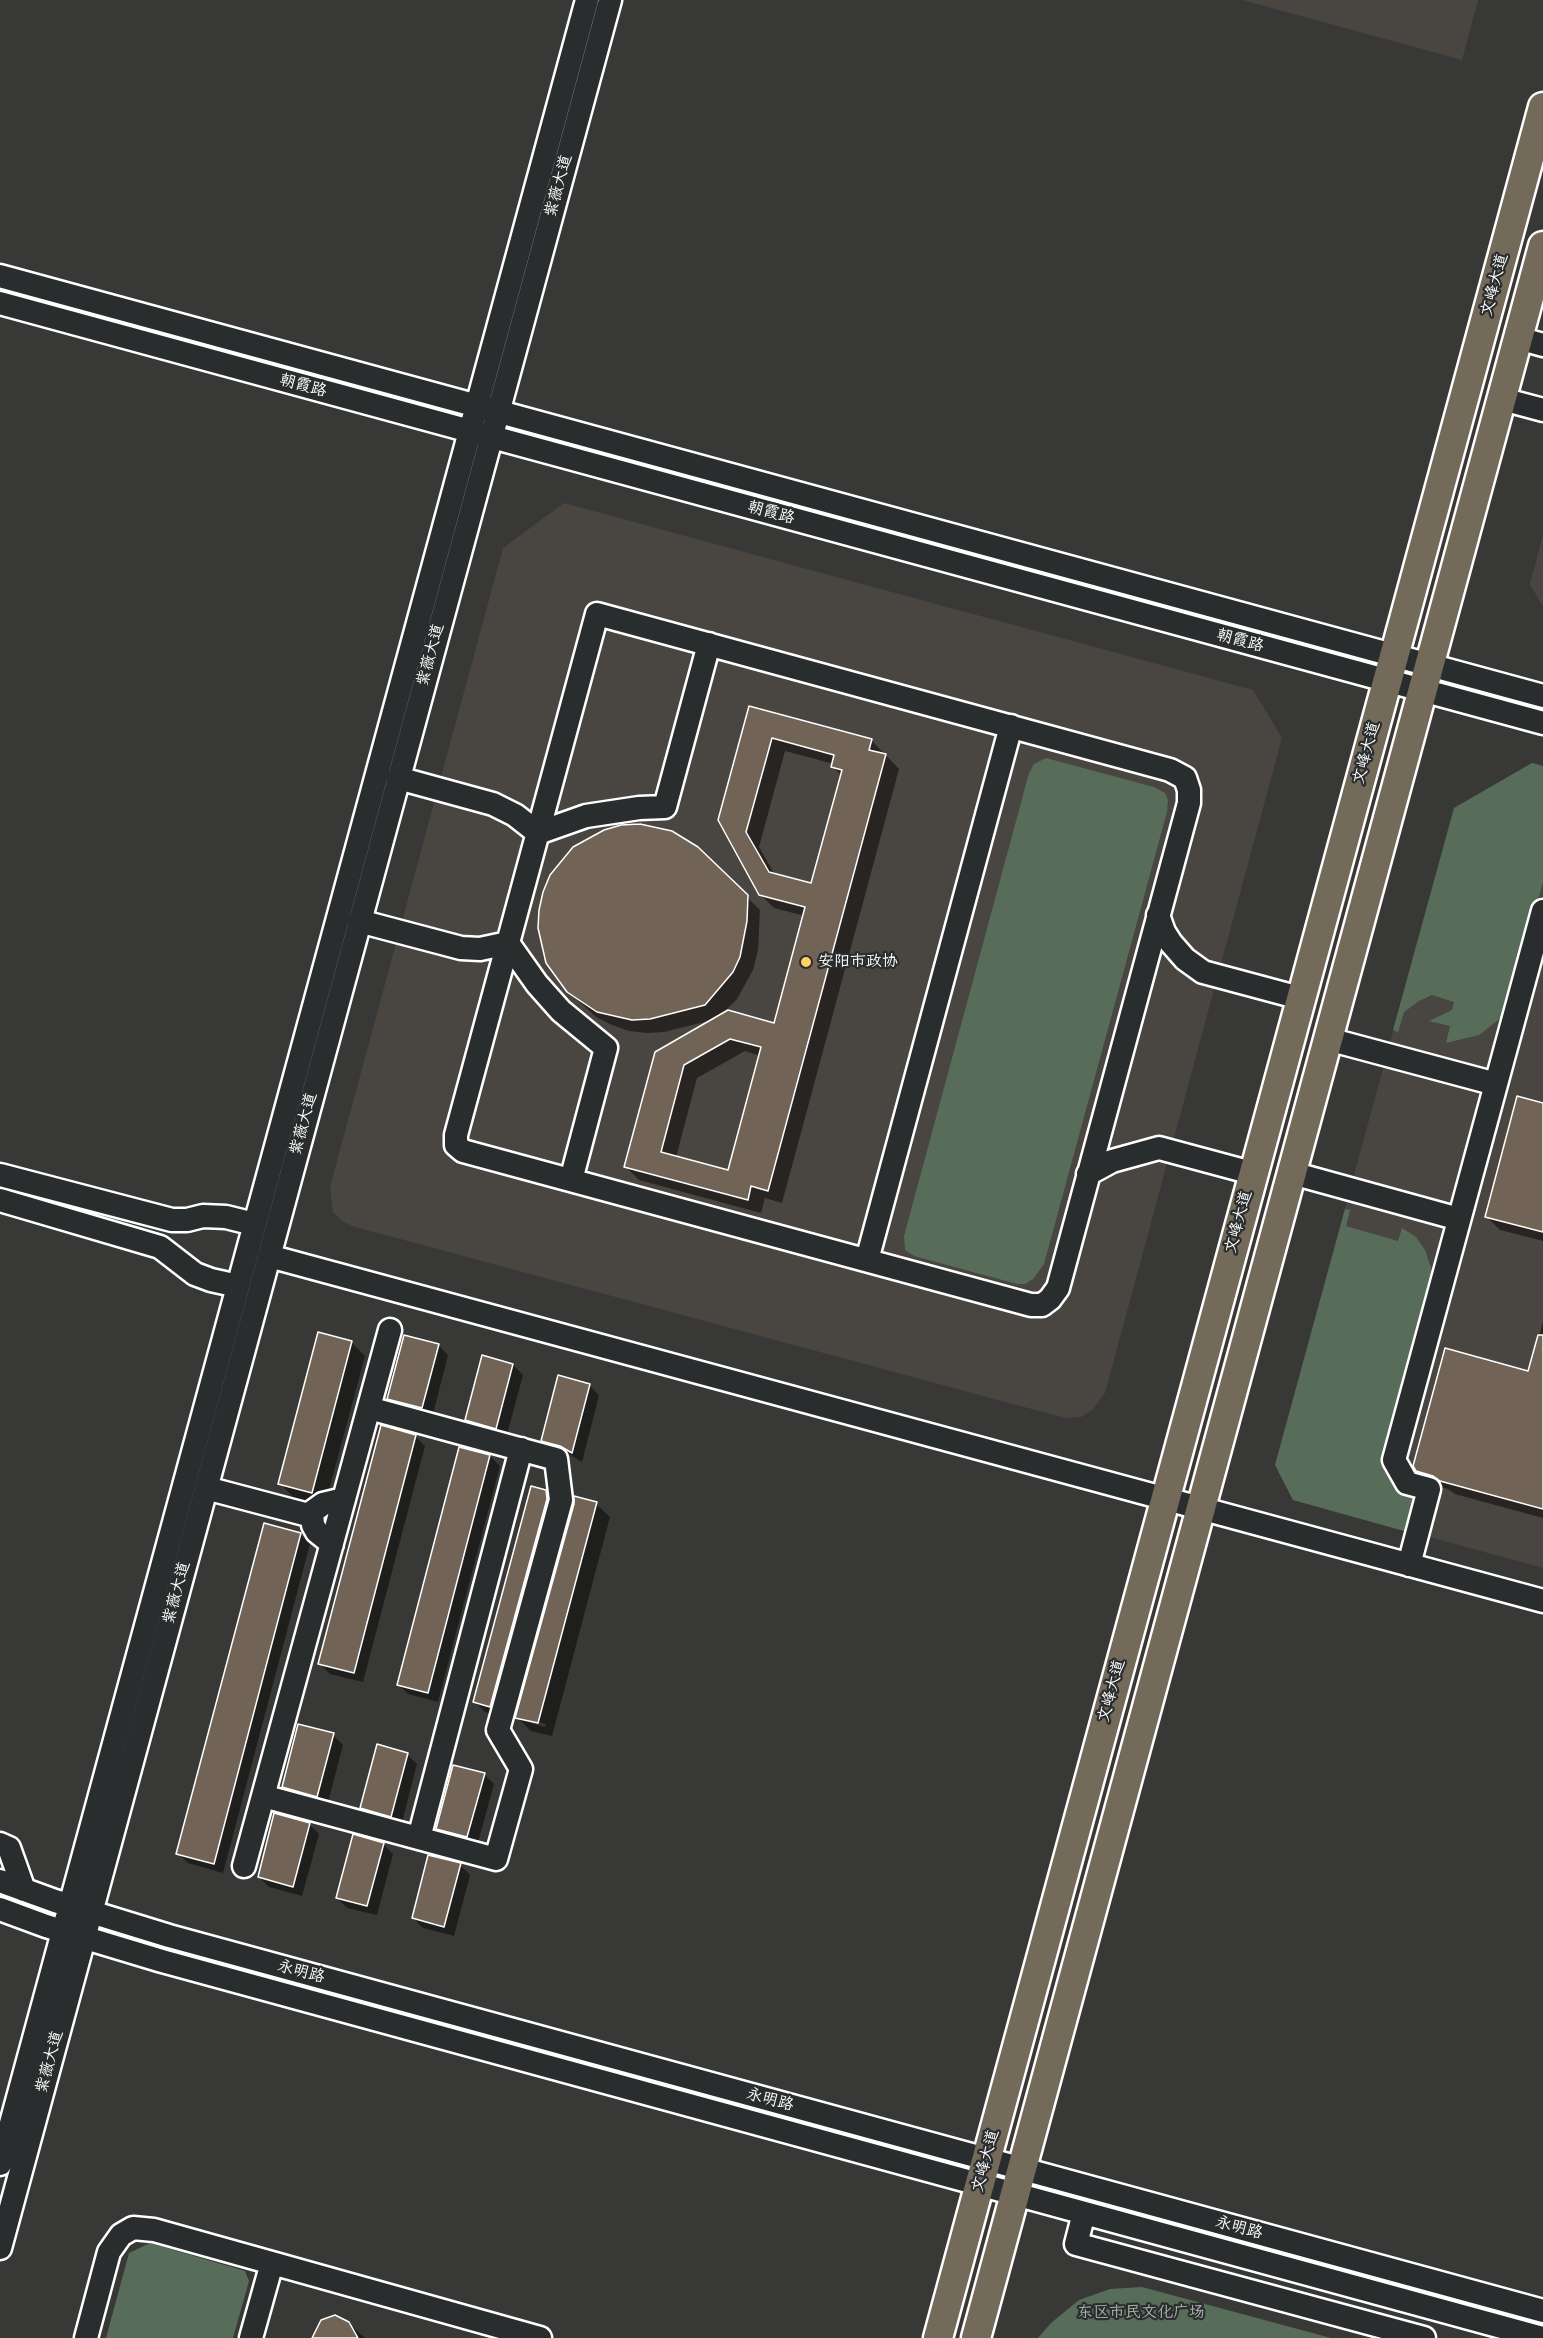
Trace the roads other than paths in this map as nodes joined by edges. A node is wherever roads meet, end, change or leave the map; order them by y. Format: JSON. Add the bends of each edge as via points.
{"nodes":[{"id":1,"x":587,"y":0,"type":"edge"},
{"id":2,"x":610,"y":0,"type":"edge"},
{"id":3,"x":1543,"y":107,"type":"edge"},
{"id":4,"x":1543,"y":246,"type":"edge"},
{"id":5,"x":0,"y":276,"type":"edge"},
{"id":6,"x":0,"y":303,"type":"edge"},
{"id":7,"x":1530,"y":342,"type":"edge"},
{"id":8,"x":1502,"y":399,"type":"junction"},
{"id":9,"x":487,"y":408,"type":"junction"},
{"id":10,"x":1543,"y":410,"type":"edge"},
{"id":11,"x":480,"y":434,"type":"junction"},
{"id":12,"x":709,"y":644,"type":"junction"},
{"id":13,"x":1390,"y":668,"type":"junction"},
{"id":14,"x":1426,"y":678,"type":"junction"},
{"id":15,"x":1543,"y":696,"type":"edge"},
{"id":16,"x":1543,"y":723,"type":"edge"},
{"id":17,"x":1011,"y":726,"type":"junction"},
{"id":18,"x":398,"y":778,"type":"junction"},
{"id":19,"x":538,"y":832,"type":"junction"},
{"id":20,"x":1543,"y":911,"type":"edge"},
{"id":21,"x":1158,"y":915,"type":"junction"},
{"id":22,"x":359,"y":921,"type":"junction"},
{"id":23,"x":508,"y":943,"type":"junction"},
{"id":24,"x":1300,"y":998,"type":"junction"},
{"id":25,"x":1328,"y":1039,"type":"junction"},
{"id":26,"x":1496,"y":1084,"type":"junction"},
{"id":27,"x":1252,"y":1173,"type":"junction"},
{"id":28,"x":1292,"y":1173,"type":"junction"},
{"id":29,"x":1088,"y":1174,"type":"junction"},
{"id":30,"x":0,"y":1175,"type":"edge"},
{"id":31,"x":570,"y":1180,"type":"junction"},
{"id":32,"x":0,"y":1200,"type":"edge"},
{"id":33,"x":1459,"y":1219,"type":"junction"},
{"id":34,"x":255,"y":1224,"type":"junction"},
{"id":35,"x":269,"y":1256,"type":"junction"},
{"id":36,"x":867,"y":1260,"type":"junction"},
{"id":37,"x":238,"y":1286,"type":"junction"},
{"id":38,"x":390,"y":1330,"type":"dead end"},
{"id":39,"x":369,"y":1407,"type":"junction"},
{"id":40,"x":522,"y":1449,"type":"junction"},
{"id":41,"x":206,"y":1488,"type":"junction"},
{"id":42,"x":1164,"y":1498,"type":"junction"},
{"id":43,"x":344,"y":1499,"type":"junction"},
{"id":44,"x":1201,"y":1509,"type":"junction"},
{"id":45,"x":312,"y":1516,"type":"junction"},
{"id":46,"x":332,"y":1544,"type":"junction"},
{"id":47,"x":1409,"y":1565,"type":"junction"},
{"id":48,"x":1543,"y":1601,"type":"edge"},
{"id":49,"x":263,"y":1796,"type":"junction"},
{"id":50,"x":419,"y":1838,"type":"junction"},
{"id":51,"x":0,"y":1844,"type":"edge"},
{"id":52,"x":244,"y":1866,"type":"dead end"},
{"id":53,"x":0,"y":1881,"type":"edge"},
{"id":54,"x":24,"y":1890,"type":"junction"},
{"id":55,"x":0,"y":1909,"type":"edge"},
{"id":56,"x":80,"y":1909,"type":"junction"},
{"id":57,"x":74,"y":1934,"type":"junction"},
{"id":58,"x":0,"y":2164,"type":"edge"},
{"id":59,"x":983,"y":2172,"type":"junction"},
{"id":60,"x":1019,"y":2181,"type":"junction"},
{"id":61,"x":1084,"y":2213,"type":"junction"},
{"id":62,"x":0,"y":2248,"type":"edge"},
{"id":63,"x":272,"y":2263,"type":"junction"},
{"id":64,"x":1543,"y":2311,"type":"edge"},
{"id":65,"x":529,"y":2336,"type":"edge"},
{"id":66,"x":86,"y":2338,"type":"edge"},
{"id":67,"x":251,"y":2338,"type":"edge"},
{"id":68,"x":938,"y":2338,"type":"edge"},
{"id":69,"x":976,"y":2338,"type":"edge"},
{"id":70,"x":1424,"y":2338,"type":"edge"},
{"id":71,"x":1542,"y":2338,"type":"edge"}],
"edges":[{"from":1,"to":9,"type":"street","name":"紫薇大道"},
{"from":2,"to":9,"type":"street","name":"紫薇大道"},
{"from":3,"to":13,"type":"main road","name":"文峰大道"},
{"from":4,"to":7,"type":"main road"},
{"from":5,"to":9,"type":"street","name":"朝霞路"},
{"from":6,"to":11,"type":"street","name":"朝霞路"},
{"from":7,"to":8,"type":"main road"},
{"from":8,"to":10,"type":"street"},
{"from":8,"to":14,"type":"main road"},
{"from":9,"to":11,"type":"street","name":"紫薇大道"},
{"from":9,"to":13,"type":"street","name":"朝霞路"},
{"from":11,"to":13,"type":"street","name":"朝霞路"},
{"from":11,"to":18,"type":"street","name":"紫薇大道"},
{"from":11,"to":34,"type":"street","name":"紫薇大道"},
{"from":12,"to":17,"type":"street"},
{"from":12,"to":19,"type":"street","via":[[665,807],[586,816]]},
{"from":12,"to":19,"type":"street","via":[[597,614]]},
{"from":13,"to":14,"type":"street","name":"朝霞路"},
{"from":13,"to":24,"type":"main road","name":"文峰大道"},
{"from":14,"to":15,"type":"street","name":"朝霞路"},
{"from":14,"to":16,"type":"street","name":"朝霞路"},
{"from":14,"to":25,"type":"main road"},
{"from":17,"to":21,"type":"street","via":[[1170,770],[1185,778],[1188,804]]},
{"from":17,"to":36,"type":"street"},
{"from":18,"to":19,"type":"street","via":[[493,804]]},
{"from":18,"to":22,"type":"street","name":"紫薇大道"},
{"from":19,"to":23,"type":"street"},
{"from":20,"to":26,"type":"street"},
{"from":21,"to":24,"type":"street","via":[[1171,943],[1203,972]]},
{"from":21,"to":29,"type":"street"},
{"from":22,"to":23,"type":"street","via":[[461,948],[480,949]]},
{"from":22,"to":35,"type":"street","name":"紫薇大道"},
{"from":23,"to":31,"type":"street","via":[[561,1011],[606,1048]]},
{"from":23,"to":31,"type":"street","via":[[456,1145],[463,1151]]},
{"from":24,"to":27,"type":"main road","name":"文峰大道"},
{"from":25,"to":26,"type":"street"},
{"from":25,"to":28,"type":"main road"},
{"from":26,"to":33,"type":"street"},
{"from":27,"to":29,"type":"street","via":[[1159,1148],[1112,1161]]},
{"from":27,"to":42,"type":"main road","name":"文峰大道"},
{"from":28,"to":33,"type":"street"},
{"from":28,"to":44,"type":"main road"},
{"from":29,"to":36,"type":"street","via":[[1058,1288],[1042,1305]]},
{"from":30,"to":34,"type":"street","via":[[172,1220],[225,1217]]},
{"from":31,"to":36,"type":"street"},
{"from":32,"to":37,"type":"street","via":[[160,1247],[195,1274]]},
{"from":33,"to":47,"type":"street","via":[[1394,1460],[1407,1484],[1429,1489]]},
{"from":34,"to":37,"type":"street","name":"紫薇大道"},
{"from":35,"to":41,"type":"street","name":"紫薇大道"},
{"from":35,"to":42,"type":"street"},
{"from":37,"to":56,"type":"street","name":"紫薇大道"},
{"from":38,"to":39,"type":"street"},
{"from":39,"to":40,"type":"street"},
{"from":39,"to":43,"type":"street"},
{"from":40,"to":50,"type":"street"},
{"from":40,"to":50,"type":"street","via":[[556,1459],[561,1500],[498,1730],[520,1769],[496,1859]]},
{"from":41,"to":45,"type":"street"},
{"from":41,"to":56,"type":"street","name":"紫薇大道"},
{"from":42,"to":44,"type":"street"},
{"from":42,"to":59,"type":"main road","name":"文峰大道"},
{"from":43,"to":45,"type":"street","via":[[316,1507]]},
{"from":43,"to":46,"type":"street"},
{"from":44,"to":47,"type":"street"},
{"from":44,"to":60,"type":"main road"},
{"from":45,"to":46,"type":"street","via":[[317,1532]]},
{"from":46,"to":49,"type":"street"},
{"from":47,"to":48,"type":"street"},
{"from":49,"to":50,"type":"street"},
{"from":49,"to":52,"type":"street"},
{"from":51,"to":54,"type":"street","via":[[9,1848]]},
{"from":53,"to":54,"type":"street","name":"永明路"},
{"from":54,"to":56,"type":"street","name":"永明路"},
{"from":55,"to":57,"type":"street","name":"永明路"},
{"from":56,"to":57,"type":"street","name":"紫薇大道"},
{"from":56,"to":59,"type":"street","name":"永明路"},
{"from":57,"to":58,"type":"street","name":"紫薇大道"},
{"from":57,"to":59,"type":"street","name":"永明路","via":[[162,1961]]},
{"from":57,"to":62,"type":"street","name":"紫薇大道"},
{"from":59,"to":60,"type":"street","name":"永明路"},
{"from":59,"to":68,"type":"main road","name":"文峰大道"},
{"from":60,"to":61,"type":"street","name":"永明路"},
{"from":60,"to":64,"type":"street","name":"永明路"},
{"from":60,"to":69,"type":"main road"},
{"from":61,"to":70,"type":"street","via":[[1076,2244]]},
{"from":61,"to":71,"type":"street","name":"永明路"},
{"from":63,"to":65,"type":"street"},
{"from":63,"to":66,"type":"street","via":[[154,2230],[133,2228],[109,2252]]},
{"from":63,"to":67,"type":"street"}]}
